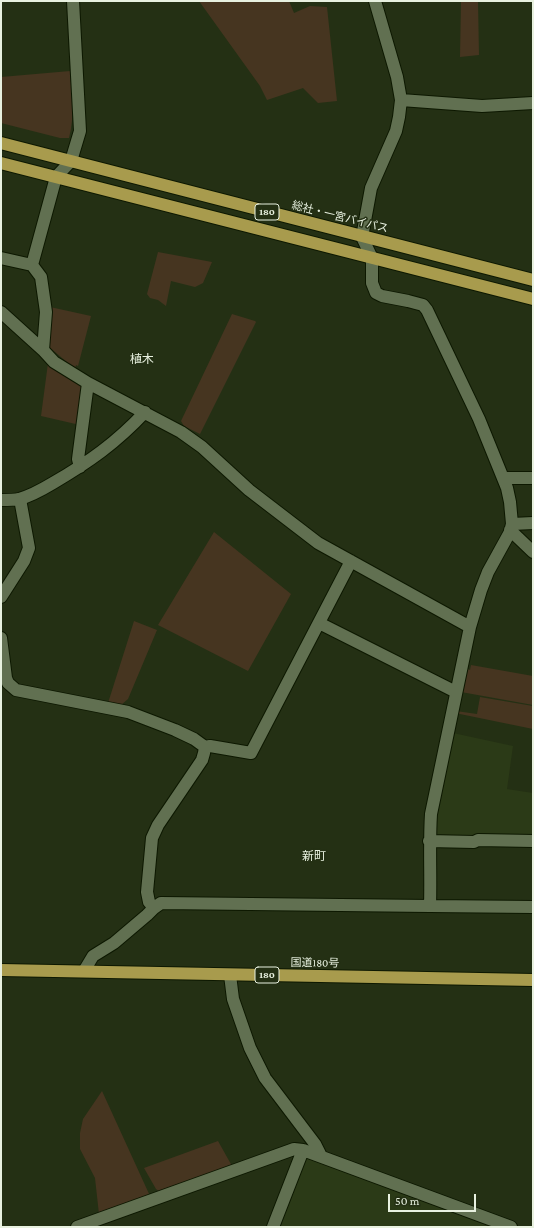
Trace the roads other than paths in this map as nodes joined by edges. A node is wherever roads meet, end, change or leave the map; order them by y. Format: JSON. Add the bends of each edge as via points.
{"nodes":[{"id":1,"x":73,"y":1,"type":"edge"},
{"id":2,"x":375,"y":1,"type":"edge"},
{"id":3,"x":401,"y":100,"type":"junction"},
{"id":4,"x":533,"y":103,"type":"edge"},
{"id":5,"x":1,"y":143,"type":"edge"},
{"id":6,"x":71,"y":161,"type":"junction"},
{"id":7,"x":1,"y":162,"type":"edge"},
{"id":8,"x":56,"y":177,"type":"junction"},
{"id":9,"x":362,"y":237,"type":"junction"},
{"id":10,"x":1,"y":258,"type":"edge"},
{"id":11,"x":372,"y":258,"type":"junction"},
{"id":12,"x":32,"y":265,"type":"junction"},
{"id":13,"x":533,"y":280,"type":"edge"},
{"id":14,"x":533,"y":299,"type":"edge"},
{"id":15,"x":1,"y":312,"type":"edge"},
{"id":16,"x":43,"y":350,"type":"junction"},
{"id":17,"x":88,"y":383,"type":"junction"},
{"id":18,"x":145,"y":412,"type":"junction"},
{"id":19,"x":80,"y":467,"type":"junction"},
{"id":20,"x":503,"y":478,"type":"junction"},
{"id":21,"x":533,"y":478,"type":"edge"},
{"id":22,"x":20,"y":499,"type":"junction"},
{"id":23,"x":1,"y":500,"type":"edge"},
{"id":24,"x":533,"y":523,"type":"edge"},
{"id":25,"x":511,"y":527,"type":"junction"},
{"id":26,"x":533,"y":552,"type":"edge"},
{"id":27,"x":351,"y":561,"type":"junction"},
{"id":28,"x":1,"y":597,"type":"edge"},
{"id":29,"x":319,"y":623,"type":"junction"},
{"id":30,"x":470,"y":627,"type":"junction"},
{"id":31,"x":1,"y":638,"type":"edge"},
{"id":32,"x":456,"y":692,"type":"junction"},
{"id":33,"x":205,"y":747,"type":"junction"},
{"id":34,"x":429,"y":841,"type":"junction"},
{"id":35,"x":533,"y":841,"type":"edge"},
{"id":36,"x":430,"y":906,"type":"junction"},
{"id":37,"x":533,"y":907,"type":"edge"},
{"id":38,"x":154,"y":908,"type":"junction"},
{"id":39,"x":1,"y":970,"type":"edge"},
{"id":40,"x":84,"y":972,"type":"junction"},
{"id":41,"x":230,"y":975,"type":"junction"},
{"id":42,"x":533,"y":980,"type":"edge"},
{"id":43,"x":303,"y":1150,"type":"junction"},
{"id":44,"x":321,"y":1156,"type":"junction"},
{"id":45,"x":77,"y":1227,"type":"edge"},
{"id":46,"x":273,"y":1227,"type":"edge"},
{"id":47,"x":512,"y":1227,"type":"edge"}],
"edges":[{"from":1,"to":6,"type":"street","via":[[80,131]]},
{"from":2,"to":3,"type":"street"},
{"from":3,"to":4,"type":"street","via":[[482,106]]},
{"from":3,"to":9,"type":"street","via":[[396,130],[371,188]]},
{"from":5,"to":6,"type":"highway","name":"総社・一宮バイパス","number":"180"},
{"from":6,"to":8,"type":"street"},
{"from":6,"to":9,"type":"highway","name":"総社・一宮バイパス","number":"180"},
{"from":7,"to":8,"type":"highway","number":"180"},
{"from":8,"to":11,"type":"highway","number":"180"},
{"from":8,"to":12,"type":"street"},
{"from":9,"to":11,"type":"street"},
{"from":9,"to":13,"type":"highway","name":"総社・一宮バイパス","number":"180"},
{"from":10,"to":12,"type":"street"},
{"from":11,"to":14,"type":"highway","number":"180"},
{"from":11,"to":20,"type":"street","via":[[372,284],[376,293],[423,305],[427,310],[479,419]]},
{"from":12,"to":16,"type":"street","via":[[41,277],[46,312]]},
{"from":15,"to":16,"type":"street"},
{"from":16,"to":17,"type":"street","via":[[54,362]]},
{"from":17,"to":18,"type":"street"},
{"from":17,"to":19,"type":"street","via":[[78,459]]},
{"from":18,"to":19,"type":"street","via":[[107,449]]},
{"from":18,"to":27,"type":"street","via":[[202,447],[249,490],[318,543]]},
{"from":19,"to":22,"type":"street"},
{"from":20,"to":21,"type":"street"},
{"from":20,"to":25,"type":"street","via":[[510,502]]},
{"from":22,"to":23,"type":"street"},
{"from":22,"to":28,"type":"street","via":[[29,548],[24,561]]},
{"from":24,"to":25,"type":"street"},
{"from":25,"to":26,"type":"street"},
{"from":25,"to":30,"type":"street","via":[[481,590]]},
{"from":27,"to":29,"type":"street"},
{"from":27,"to":30,"type":"street"},
{"from":29,"to":32,"type":"street"},
{"from":29,"to":33,"type":"street","via":[[251,753]]},
{"from":30,"to":32,"type":"street"},
{"from":31,"to":33,"type":"street","via":[[6,678],[16,690],[128,712],[175,730]]},
{"from":32,"to":34,"type":"street","via":[[431,814]]},
{"from":33,"to":38,"type":"street","via":[[202,760],[152,838],[147,892],[149,902]]},
{"from":34,"to":35,"type":"street"},
{"from":34,"to":36,"type":"street"},
{"from":36,"to":37,"type":"street"},
{"from":36,"to":38,"type":"street","via":[[160,903]]},
{"from":38,"to":40,"type":"street","via":[[114,943],[93,956]]},
{"from":39,"to":40,"type":"highway","name":"国道180号","number":"180"},
{"from":40,"to":41,"type":"highway","name":"国道180号","number":"180"},
{"from":41,"to":42,"type":"highway","name":"国道180号","number":"180"},
{"from":41,"to":44,"type":"street","via":[[233,999],[250,1048],[265,1078],[315,1144]]},
{"from":43,"to":44,"type":"street"},
{"from":43,"to":45,"type":"street","via":[[294,1149]]},
{"from":43,"to":46,"type":"street"},
{"from":44,"to":47,"type":"street"}]}
